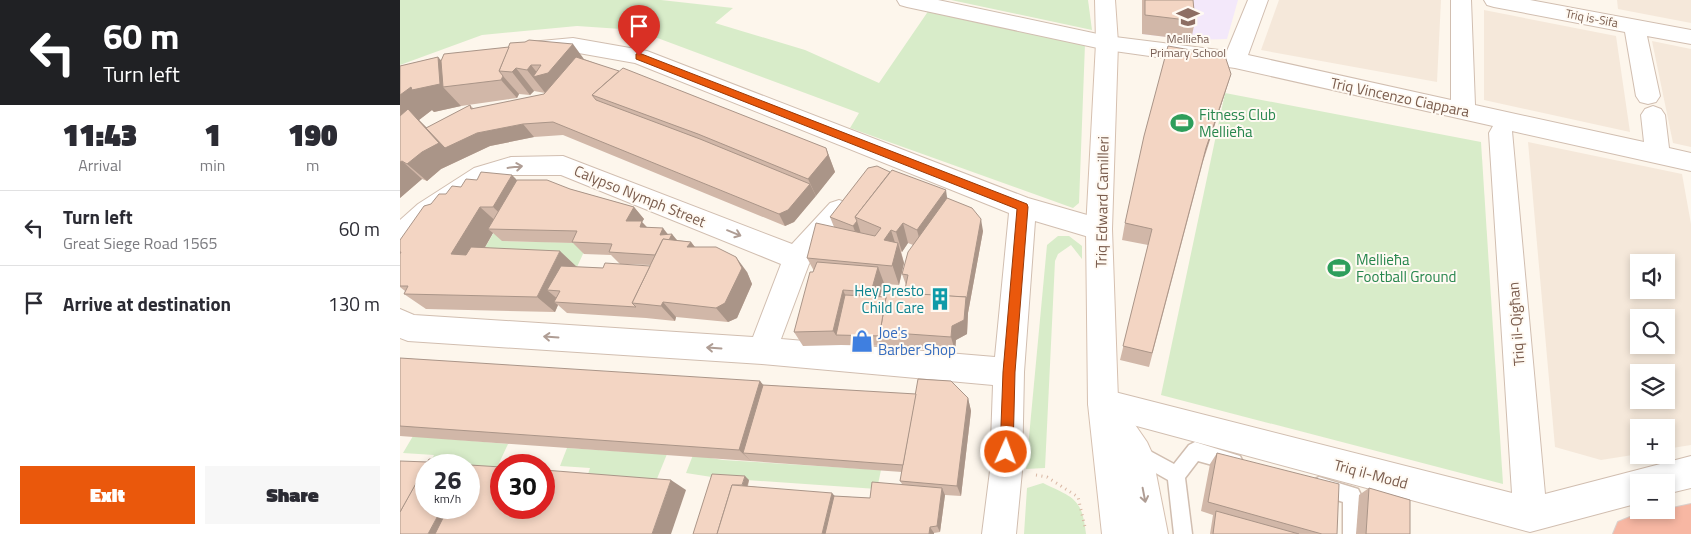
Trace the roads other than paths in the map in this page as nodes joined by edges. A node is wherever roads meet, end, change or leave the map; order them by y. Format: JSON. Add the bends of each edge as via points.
{"nodes":[{"id":1,"x":906,"y":0,"type":"edge"},
{"id":2,"x":1105,"y":0,"type":"edge"},
{"id":3,"x":1258,"y":0,"type":"edge"},
{"id":4,"x":1461,"y":0,"type":"edge"},
{"id":5,"x":1499,"y":0,"type":"edge"},
{"id":6,"x":1607,"y":10,"type":"edge"},
{"id":7,"x":1635,"y":27,"type":"junction"},
{"id":8,"x":1691,"y":37,"type":"edge"},
{"id":9,"x":1107,"y":43,"type":"junction"},
{"id":10,"x":519,"y":49,"type":"edge"},
{"id":11,"x":1235,"y":60,"type":"junction"},
{"id":12,"x":1463,"y":110,"type":"junction"},
{"id":13,"x":1501,"y":133,"type":"dead end"},
{"id":14,"x":1658,"y":154,"type":"junction"},
{"id":15,"x":1691,"y":162,"type":"edge"},
{"id":16,"x":1023,"y":207,"type":"junction"},
{"id":17,"x":839,"y":210,"type":"edge"},
{"id":18,"x":1099,"y":228,"type":"junction"},
{"id":19,"x":400,"y":236,"type":"edge"},
{"id":20,"x":797,"y":258,"type":"junction"},
{"id":21,"x":400,"y":322,"type":"edge"},
{"id":22,"x":762,"y":351,"type":"junction"},
{"id":23,"x":1009,"y":372,"type":"junction"},
{"id":24,"x":1103,"y":404,"type":"junction"},
{"id":25,"x":1136,"y":453,"type":"junction"},
{"id":26,"x":1250,"y":467,"type":"edge"},
{"id":27,"x":1691,"y":472,"type":"edge"},
{"id":28,"x":1176,"y":475,"type":"junction"},
{"id":29,"x":1675,"y":476,"type":"edge"},
{"id":30,"x":1306,"y":482,"type":"edge"},
{"id":31,"x":1630,"y":488,"type":"edge"},
{"id":32,"x":1530,"y":515,"type":"junction"},
{"id":33,"x":1691,"y":521,"type":"edge"},
{"id":34,"x":999,"y":534,"type":"edge"},
{"id":35,"x":1119,"y":534,"type":"edge"},
{"id":36,"x":1151,"y":534,"type":"edge"},
{"id":37,"x":1183,"y":534,"type":"edge"},
{"id":38,"x":1352,"y":534,"type":"edge"},
{"id":39,"x":1630,"y":534,"type":"edge"}],
"edges":[{"from":1,"to":9,"type":"street","name":"Triq Vincenzo Ciappara"},
{"from":2,"to":9,"type":"street","name":"Triq Edward Camilleri"},
{"from":3,"to":11,"type":"street"},
{"from":4,"to":12,"type":"street"},
{"from":5,"to":6,"type":"street","name":"Triq is-Sifa"},
{"from":6,"to":7,"type":"street","name":"Triq is-Sifa"},
{"from":7,"to":8,"type":"street","name":"Triq is-Sifa"},
{"from":7,"to":14,"type":"street"},
{"from":9,"to":11,"type":"street","name":"Triq Vincenzo Ciappara"},
{"from":9,"to":18,"type":"street","name":"Triq Edward Camilleri"},
{"from":10,"to":16,"type":"street","via":[[573,45],[639,56]]},
{"from":11,"to":12,"type":"street","name":"Triq Vincenzo Ciappara"},
{"from":12,"to":14,"type":"street","name":"Triq Vincenzo Ciappara"},
{"from":13,"to":32,"type":"street","name":"Triq il-Qigħan"},
{"from":14,"to":15,"type":"street","name":"Triq Vincenzo Ciappara"},
{"from":16,"to":18,"type":"street"},
{"from":16,"to":23,"type":"street"},
{"from":17,"to":20,"type":"street"},
{"from":18,"to":24,"type":"street","name":"Triq Edward Camilleri"},
{"from":19,"to":20,"type":"street","name":"Calypso Nymph Street","one_way":true,"via":[[427,211],[483,176],[512,166],[563,165]]},
{"from":20,"to":22,"type":"street"},
{"from":22,"to":21,"type":"street","one_way":true,"via":[[408,328]]},
{"from":22,"to":23,"type":"street"},
{"from":23,"to":34,"type":"street","via":[[1006,472]]},
{"from":24,"to":25,"type":"street"},
{"from":24,"to":32,"type":"street","name":"Triq il-Modd"},
{"from":24,"to":35,"type":"street","name":"Triq Edward Camilleri"},
{"from":25,"to":28,"type":"lane"},
{"from":25,"to":36,"type":"street","one_way":true},
{"from":26,"to":28,"type":"lane","via":[[1195,451]]},
{"from":27,"to":29,"type":"street"},
{"from":28,"to":37,"type":"lane"},
{"from":30,"to":38,"type":"lane","via":[[1352,495]]},
{"from":31,"to":32,"type":"street","name":"Triq il-Modd"},
{"from":33,"to":39,"type":"highway"}]}
